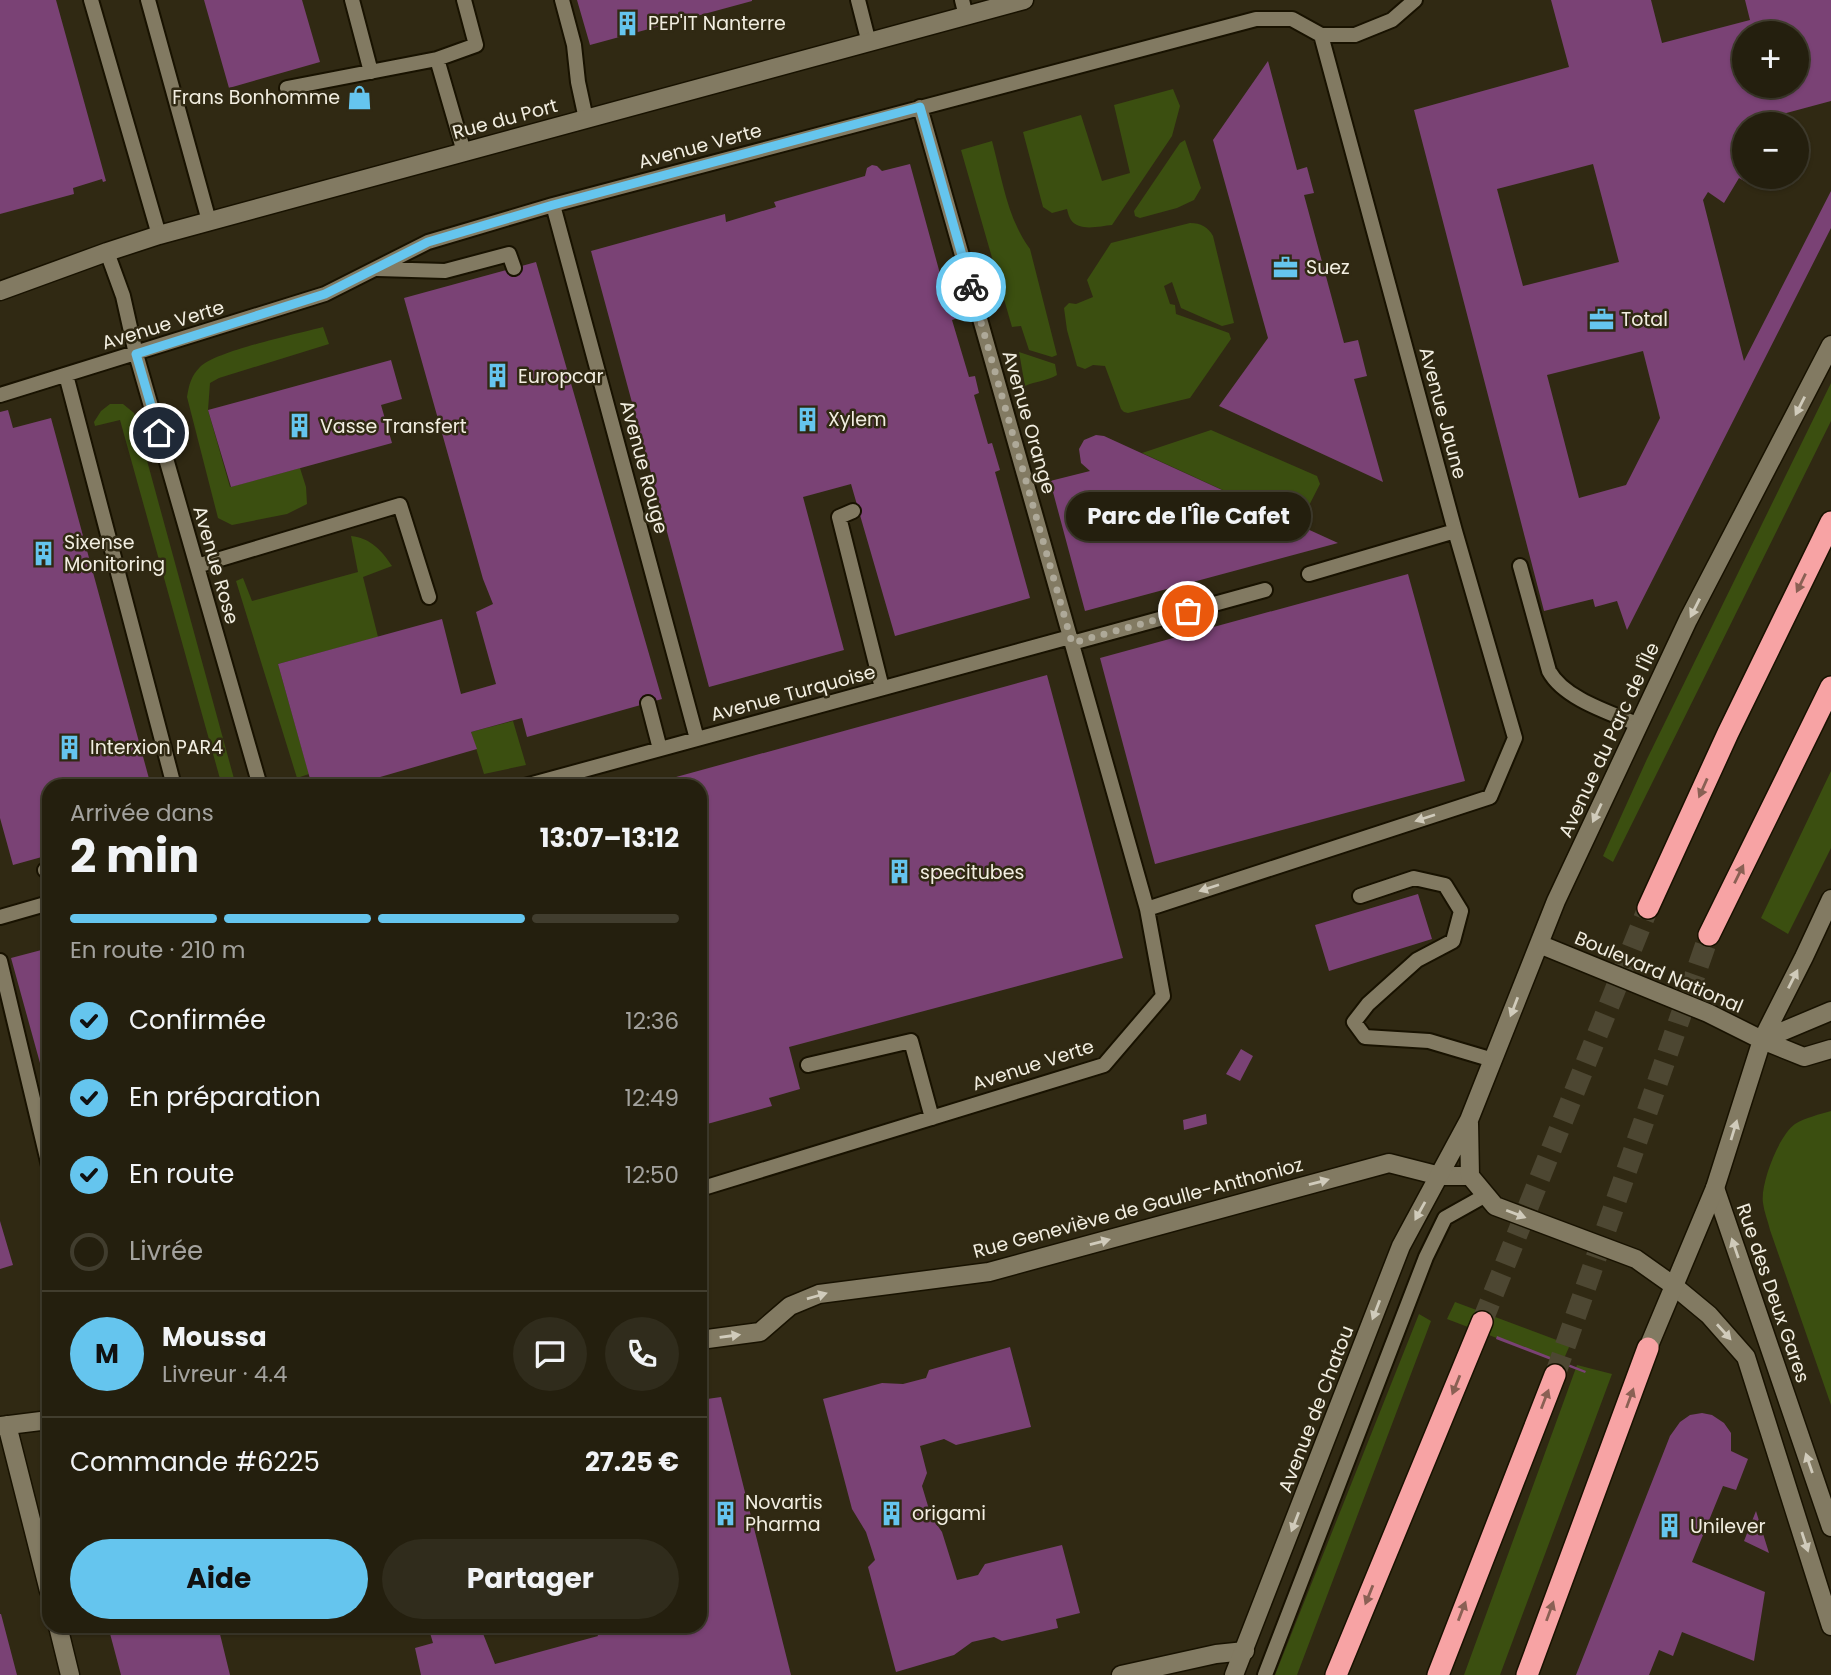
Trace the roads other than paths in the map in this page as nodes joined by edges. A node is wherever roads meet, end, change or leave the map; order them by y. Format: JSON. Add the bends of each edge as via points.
{"nodes":[{"id":1,"x":91,"y":0,"type":"edge"},
{"id":2,"x":148,"y":0,"type":"edge"},
{"id":3,"x":352,"y":0,"type":"edge"},
{"id":4,"x":464,"y":0,"type":"edge"},
{"id":5,"x":562,"y":0,"type":"edge"},
{"id":6,"x":858,"y":0,"type":"edge"},
{"id":7,"x":1024,"y":0,"type":"edge"},
{"id":8,"x":1416,"y":0,"type":"edge"},
{"id":9,"x":964,"y":8,"type":"edge"},
{"id":10,"x":1321,"y":34,"type":"junction"},
{"id":11,"x":869,"y":43,"type":"junction"},
{"id":12,"x":437,"y":59,"type":"junction"},
{"id":13,"x":371,"y":72,"type":"junction"},
{"id":14,"x":287,"y":88,"type":"dead end"},
{"id":15,"x":920,"y":107,"type":"junction"},
{"id":16,"x":586,"y":119,"type":"junction"},
{"id":17,"x":464,"y":152,"type":"junction"},
{"id":18,"x":553,"y":205,"type":"junction"},
{"id":19,"x":209,"y":221,"type":"junction"},
{"id":20,"x":159,"y":235,"type":"junction"},
{"id":21,"x":107,"y":252,"type":"junction"},
{"id":22,"x":514,"y":268,"type":"dead end"},
{"id":23,"x":377,"y":269,"type":"junction"},
{"id":24,"x":0,"y":291,"type":"edge"},
{"id":25,"x":1831,"y":345,"type":"edge"},
{"id":26,"x":136,"y":354,"type":"junction"},
{"id":27,"x":66,"y":375,"type":"junction"},
{"id":28,"x":0,"y":395,"type":"edge"},
{"id":29,"x":853,"y":511,"type":"dead end"},
{"id":30,"x":1831,"y":522,"type":"edge"},
{"id":31,"x":1455,"y":531,"type":"junction"},
{"id":32,"x":197,"y":566,"type":"junction"},
{"id":33,"x":1520,"y":566,"type":"dead end"},
{"id":34,"x":1309,"y":574,"type":"dead end"},
{"id":35,"x":1265,"y":590,"type":"dead end"},
{"id":36,"x":429,"y":597,"type":"dead end"},
{"id":37,"x":1071,"y":640,"type":"junction"},
{"id":38,"x":1831,"y":687,"type":"edge"},
{"id":39,"x":882,"y":688,"type":"junction"},
{"id":40,"x":648,"y":703,"type":"dead end"},
{"id":41,"x":1639,"y":725,"type":"junction"},
{"id":42,"x":697,"y":739,"type":"junction"},
{"id":43,"x":660,"y":749,"type":"junction"},
{"id":44,"x":172,"y":779,"type":"edge"},
{"id":45,"x":258,"y":779,"type":"edge"},
{"id":46,"x":551,"y":779,"type":"edge"},
{"id":47,"x":1360,"y":896,"type":"dead end"},
{"id":48,"x":1831,"y":899,"type":"edge"},
{"id":49,"x":42,"y":905,"type":"edge"},
{"id":50,"x":1648,"y":908,"type":"tunnel mouth"},
{"id":51,"x":1147,"y":909,"type":"junction"},
{"id":52,"x":0,"y":917,"type":"edge"},
{"id":53,"x":1709,"y":935,"type":"tunnel mouth"},
{"id":54,"x":1539,"y":944,"type":"junction"},
{"id":55,"x":0,"y":961,"type":"edge"},
{"id":56,"x":1831,"y":1011,"type":"edge"},
{"id":57,"x":1762,"y":1040,"type":"junction"},
{"id":58,"x":1831,"y":1049,"type":"edge"},
{"id":59,"x":1493,"y":1060,"type":"junction"},
{"id":60,"x":808,"y":1065,"type":"dead end"},
{"id":61,"x":932,"y":1118,"type":"junction"},
{"id":62,"x":1469,"y":1120,"type":"junction"},
{"id":63,"x":42,"y":1137,"type":"edge"},
{"id":64,"x":1443,"y":1169,"type":"junction"},
{"id":65,"x":1470,"y":1176,"type":"junction"},
{"id":66,"x":707,"y":1187,"type":"edge"},
{"id":67,"x":1715,"y":1188,"type":"junction"},
{"id":68,"x":1486,"y":1195,"type":"junction"},
{"id":69,"x":1674,"y":1286,"type":"junction"},
{"id":70,"x":1482,"y":1322,"type":"tunnel mouth"},
{"id":71,"x":707,"y":1339,"type":"edge"},
{"id":72,"x":1648,"y":1348,"type":"joint"},
{"id":73,"x":1555,"y":1375,"type":"tunnel mouth"},
{"id":74,"x":42,"y":1421,"type":"edge"},
{"id":75,"x":3,"y":1425,"type":"edge"},
{"id":76,"x":1831,"y":1527,"type":"edge"},
{"id":77,"x":42,"y":1566,"type":"edge"},
{"id":78,"x":1831,"y":1626,"type":"edge"},
{"id":79,"x":60,"y":1633,"type":"edge"},
{"id":80,"x":1245,"y":1651,"type":"junction"},
{"id":81,"x":70,"y":1675,"type":"edge"},
{"id":82,"x":1122,"y":1675,"type":"edge"},
{"id":83,"x":1234,"y":1675,"type":"edge"},
{"id":84,"x":1265,"y":1675,"type":"edge"},
{"id":85,"x":1336,"y":1675,"type":"edge"},
{"id":86,"x":1437,"y":1675,"type":"edge"},
{"id":87,"x":1527,"y":1675,"type":"edge"}],
"edges":[{"from":1,"to":20,"type":"lane"},
{"from":2,"to":19,"type":"lane"},
{"from":3,"to":13,"type":"lane"},
{"from":4,"to":12,"type":"lane","via":[[476,45]]},
{"from":5,"to":16,"type":"lane"},
{"from":6,"to":11,"type":"lane"},
{"from":7,"to":9,"type":"street","name":"Rue du Port"},
{"from":8,"to":10,"type":"lane","name":"Avenue Verte","via":[[1392,20],[1355,35]]},
{"from":9,"to":11,"type":"street","name":"Rue du Port"},
{"from":10,"to":15,"type":"lane","name":"Avenue Verte","via":[[1292,19],[1256,19]]},
{"from":10,"to":31,"type":"lane","name":"Avenue Jaune"},
{"from":11,"to":16,"type":"street","name":"Rue du Port"},
{"from":12,"to":13,"type":"lane"},
{"from":12,"to":17,"type":"lane"},
{"from":13,"to":14,"type":"lane"},
{"from":15,"to":18,"type":"lane","name":"Avenue Verte"},
{"from":15,"to":37,"type":"lane","name":"Avenue Orange"},
{"from":16,"to":17,"type":"street","name":"Rue du Port"},
{"from":17,"to":19,"type":"street","name":"Rue du Port"},
{"from":18,"to":23,"type":"lane","name":"Avenue Verte","via":[[428,242]]},
{"from":18,"to":42,"type":"lane","name":"Avenue Rouge"},
{"from":19,"to":20,"type":"street","name":"Rue du Port"},
{"from":20,"to":21,"type":"street","name":"Rue du Port"},
{"from":21,"to":24,"type":"street","name":"Rue du Port"},
{"from":21,"to":26,"type":"lane","name":"Avenue Rose"},
{"from":22,"to":23,"type":"lane","via":[[509,254],[445,271]]},
{"from":23,"to":26,"type":"lane","name":"Avenue Verte","via":[[325,294]]},
{"from":25,"to":41,"type":"street","name":"Avenue du Parc de l'Île","one_way":true,"via":[[1688,620]]},
{"from":26,"to":27,"type":"lane","name":"Avenue Verte"},
{"from":26,"to":32,"type":"lane","name":"Avenue Rose"},
{"from":27,"to":28,"type":"lane","name":"Avenue Verte"},
{"from":27,"to":44,"type":"lane"},
{"from":29,"to":39,"type":"lane","via":[[839,517]]},
{"from":30,"to":50,"type":"highway","one_way":true},
{"from":31,"to":34,"type":"lane"},
{"from":31,"to":51,"type":"lane","name":"Avenue Jaune","one_way":true,"via":[[1515,738],[1490,797]]},
{"from":32,"to":36,"type":"lane","via":[[400,505]]},
{"from":32,"to":45,"type":"lane","name":"Avenue Rose"},
{"from":33,"to":41,"type":"lane","via":[[1553,680],[1586,702]]},
{"from":35,"to":37,"type":"lane","name":"Avenue Turquoise"},
{"from":37,"to":39,"type":"lane","name":"Avenue Turquoise"},
{"from":37,"to":51,"type":"lane","name":"Avenue Orange"},
{"from":53,"to":38,"type":"highway","one_way":true},
{"from":39,"to":42,"type":"lane","name":"Avenue Turquoise"},
{"from":40,"to":43,"type":"lane"},
{"from":41,"to":54,"type":"street","name":"Avenue du Parc de l'Île","one_way":true},
{"from":42,"to":43,"type":"lane","name":"Avenue Turquoise"},
{"from":43,"to":46,"type":"lane","name":"Avenue Turquoise"},
{"from":47,"to":59,"type":"lane","via":[[1414,878],[1445,885],[1461,911],[1453,941],[1417,960],[1354,1022],[1366,1037],[1429,1041]]},
{"from":57,"to":48,"type":"street","name":"Rue des Deux Gares","one_way":true},
{"from":49,"to":52,"type":"lane"},
{"from":51,"to":61,"type":"lane","name":"Avenue Verte","via":[[1163,996],[1104,1065]]},
{"from":54,"to":57,"type":"street","name":"Boulevard National"},
{"from":54,"to":59,"type":"street","name":"Avenue du Parc de l'Île","one_way":true},
{"from":55,"to":63,"type":"lane"},
{"from":56,"to":57,"type":"street"},
{"from":57,"to":58,"type":"street","name":"Boulevard National","via":[[1804,1057]]},
{"from":67,"to":57,"type":"street","name":"Rue des Deux Gares","one_way":true},
{"from":59,"to":62,"type":"street","name":"Avenue du Parc de l'Île"},
{"from":60,"to":61,"type":"lane","via":[[911,1041]]},
{"from":61,"to":66,"type":"lane","name":"Avenue Verte"},
{"from":62,"to":64,"type":"street","name":"Avenue du Parc de l'Île"},
{"from":62,"to":65,"type":"street"},
{"from":64,"to":65,"type":"street","name":"Rue Geneviève de Gaulle-Anthonioz"},
{"from":71,"to":64,"type":"street","name":"Rue Geneviève de Gaulle-Anthonioz","one_way":true,"via":[[760,1332],[790,1306],[819,1294],[989,1272],[1389,1163]]},
{"from":64,"to":80,"type":"street","name":"Avenue de Chatou","one_way":true,"via":[[1401,1246]]},
{"from":65,"to":68,"type":"street"},
{"from":67,"to":69,"type":"street"},
{"from":76,"to":67,"type":"street","name":"Rue des Deux Gares","one_way":true},
{"from":68,"to":69,"type":"street","one_way":true,"via":[[1495,1206],[1636,1259]]},
{"from":68,"to":84,"type":"lane","via":[[1445,1218],[1426,1257]]},
{"from":69,"to":72,"type":"street"},
{"from":69,"to":78,"type":"street","one_way":true,"via":[[1709,1315],[1746,1357]]},
{"from":70,"to":85,"type":"highway","one_way":true},
{"from":87,"to":72,"type":"highway","one_way":true},
{"from":86,"to":73,"type":"highway","one_way":true},
{"from":74,"to":75,"type":"street"},
{"from":75,"to":77,"type":"street"},
{"from":79,"to":81,"type":"street"},
{"from":80,"to":82,"type":"street"},
{"from":80,"to":83,"type":"street","name":"Avenue de Chatou"}]}
